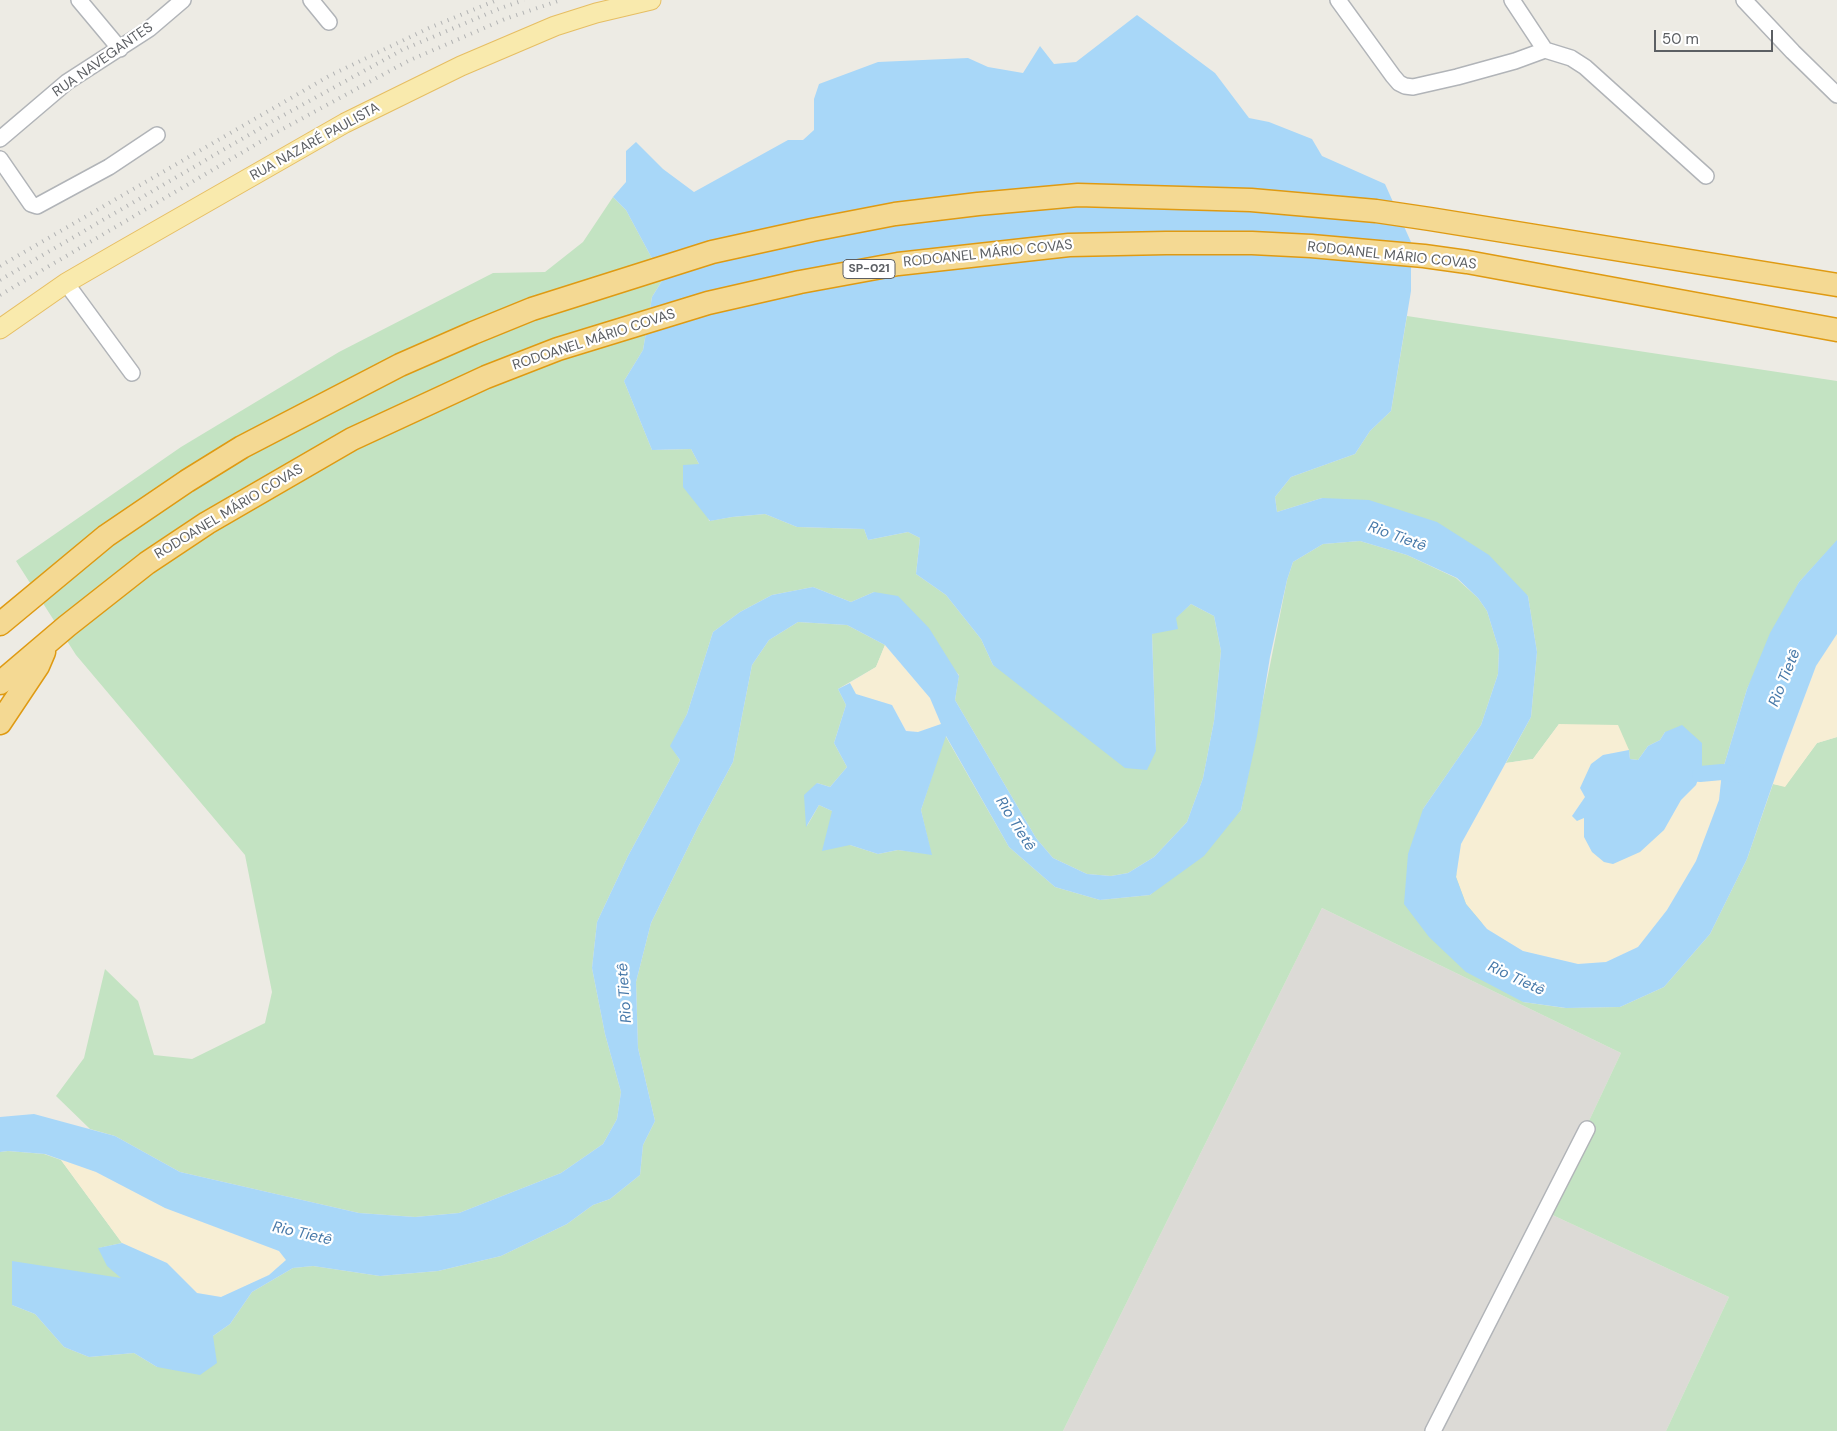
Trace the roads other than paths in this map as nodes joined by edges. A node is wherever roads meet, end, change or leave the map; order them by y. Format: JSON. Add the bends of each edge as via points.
{"nodes":[{"id":1,"x":79,"y":0,"type":"edge"},
{"id":2,"x":183,"y":0,"type":"edge"},
{"id":3,"x":311,"y":0,"type":"edge"},
{"id":4,"x":651,"y":0,"type":"edge"},
{"id":5,"x":1338,"y":0,"type":"edge"},
{"id":6,"x":1512,"y":0,"type":"edge"},
{"id":7,"x":1744,"y":0,"type":"edge"},
{"id":8,"x":329,"y":22,"type":"dead end"},
{"id":9,"x":120,"y":49,"type":"junction"},
{"id":10,"x":1545,"y":50,"type":"junction"},
{"id":11,"x":1837,"y":95,"type":"edge"},
{"id":12,"x":157,"y":135,"type":"dead end"},
{"id":13,"x":0,"y":139,"type":"edge"},
{"id":14,"x":0,"y":160,"type":"edge"},
{"id":15,"x":1706,"y":176,"type":"dead end"},
{"id":16,"x":66,"y":283,"type":"junction"},
{"id":17,"x":1837,"y":285,"type":"edge"},
{"id":18,"x":0,"y":329,"type":"edge"},
{"id":19,"x":1837,"y":330,"type":"edge"},
{"id":20,"x":132,"y":373,"type":"dead end"},
{"id":21,"x":3,"y":620,"type":"edge"},
{"id":22,"x":49,"y":641,"type":"junction"},
{"id":23,"x":0,"y":682,"type":"edge"},
{"id":24,"x":0,"y":723,"type":"edge"},
{"id":25,"x":1587,"y":1129,"type":"dead end"},
{"id":26,"x":1433,"y":1431,"type":"edge"}],
"edges":[{"from":1,"to":9,"type":"street"},
{"from":2,"to":9,"type":"street","name":"RUA NAVEGANTES"},
{"from":3,"to":8,"type":"street"},
{"from":4,"to":16,"type":"main road","name":"RUA NAZARÉ PAULISTA","via":[[555,26],[461,66],[345,123]]},
{"from":5,"to":10,"type":"street","via":[[1393,76],[1405,86],[1457,76]]},
{"from":6,"to":10,"type":"street"},
{"from":7,"to":11,"type":"street"},
{"from":9,"to":13,"type":"street","name":"RUA NAVEGANTES","via":[[67,82]]},
{"from":10,"to":15,"type":"street","via":[[1571,58],[1585,67]]},
{"from":12,"to":14,"type":"street","via":[[110,167],[37,206],[31,204]]},
{"from":16,"to":18,"type":"main road","name":"RUA NAZARÉ PAULISTA"},
{"from":16,"to":20,"type":"street"},
{"from":17,"to":21,"type":"highway","via":[[1421,217],[1251,200],[1078,195],[895,214],[712,252],[532,309],[400,365],[242,447],[187,481],[106,536]]},
{"from":19,"to":22,"type":"highway","name":"RODOANEL MÁRIO COVAS","number":"SP-021","via":[[1467,262],[1311,246],[1252,243],[1069,245],[898,264],[708,303],[558,349],[486,377],[352,439],[207,523],[147,563]]},
{"from":22,"to":23,"type":"highway","name":"RODOANEL MÁRIO COVAS","number":"SP-021"},
{"from":22,"to":24,"type":"highway","via":[[38,666]]},
{"from":25,"to":26,"type":"street"}]}
